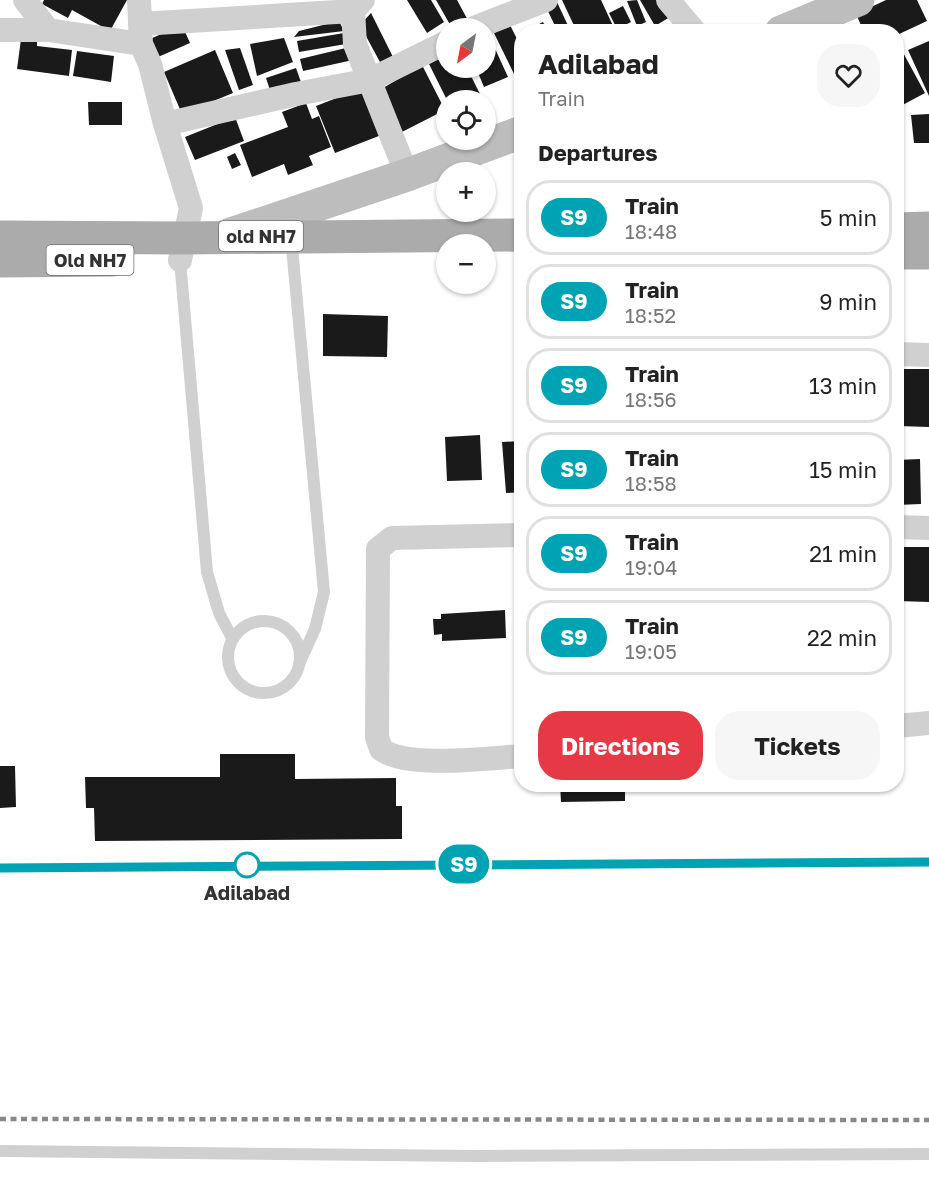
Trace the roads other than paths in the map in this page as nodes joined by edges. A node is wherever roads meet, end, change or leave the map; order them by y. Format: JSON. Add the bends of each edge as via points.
{"nodes":[{"id":1,"x":26,"y":0,"type":"edge"},
{"id":2,"x":139,"y":0,"type":"edge"},
{"id":3,"x":546,"y":0,"type":"edge"},
{"id":4,"x":668,"y":0,"type":"edge"},
{"id":5,"x":858,"y":0,"type":"edge"},
{"id":6,"x":355,"y":4,"type":"edge"},
{"id":7,"x":496,"y":19,"type":"edge"},
{"id":8,"x":688,"y":24,"type":"edge"},
{"id":9,"x":800,"y":24,"type":"edge"},
{"id":10,"x":0,"y":30,"type":"edge"},
{"id":11,"x":48,"y":30,"type":"junction"},
{"id":12,"x":140,"y":34,"type":"junction"},
{"id":13,"x":436,"y":47,"type":"edge"},
{"id":14,"x":370,"y":80,"type":"junction"},
{"id":15,"x":165,"y":124,"type":"junction"},
{"id":16,"x":514,"y":135,"type":"edge"},
{"id":17,"x":408,"y":175,"type":"junction"},
{"id":18,"x":929,"y":228,"type":"edge"},
{"id":19,"x":904,"y":229,"type":"edge"},
{"id":20,"x":514,"y":235,"type":"edge"},
{"id":21,"x":0,"y":237,"type":"edge"},
{"id":22,"x":224,"y":237,"type":"junction"},
{"id":23,"x":292,"y":248,"type":"junction"},
{"id":24,"x":183,"y":249,"type":"junction"},
{"id":25,"x":904,"y":253,"type":"edge"},
{"id":26,"x":929,"y":253,"type":"edge"},
{"id":27,"x":436,"y":257,"type":"edge"},
{"id":28,"x":496,"y":257,"type":"edge"},
{"id":29,"x":514,"y":257,"type":"edge"},
{"id":30,"x":0,"y":261,"type":"edge"},
{"id":31,"x":904,"y":354,"type":"edge"},
{"id":32,"x":929,"y":355,"type":"edge"},
{"id":33,"x":904,"y":527,"type":"edge"},
{"id":34,"x":929,"y":528,"type":"edge"},
{"id":35,"x":514,"y":535,"type":"edge"},
{"id":36,"x":232,"y":638,"type":"junction"},
{"id":37,"x":299,"y":664,"type":"junction"},
{"id":38,"x":929,"y":723,"type":"edge"},
{"id":39,"x":904,"y":725,"type":"edge"},
{"id":40,"x":514,"y":756,"type":"edge"},
{"id":41,"x":0,"y":1152,"type":"edge"},
{"id":42,"x":929,"y":1154,"type":"edge"}],
"edges":[{"from":1,"to":11,"type":"street"},
{"from":2,"to":12,"type":"street"},
{"from":3,"to":7,"type":"street"},
{"from":4,"to":8,"type":"street"},
{"from":5,"to":9,"type":"main road"},
{"from":6,"to":12,"type":"street"},
{"from":6,"to":14,"type":"street","via":[[356,44]]},
{"from":10,"to":11,"type":"street"},
{"from":11,"to":12,"type":"street"},
{"from":12,"to":15,"type":"street"},
{"from":13,"to":14,"type":"street"},
{"from":14,"to":15,"type":"street"},
{"from":14,"to":17,"type":"street"},
{"from":15,"to":24,"type":"street","via":[[191,208]]},
{"from":16,"to":17,"type":"main road"},
{"from":17,"to":22,"type":"main road"},
{"from":18,"to":19,"type":"main road"},
{"from":20,"to":23,"type":"main road","number":"old NH7"},
{"from":21,"to":24,"type":"main road","number":"old NH7"},
{"from":22,"to":23,"type":"main road","number":"old NH7"},
{"from":22,"to":24,"type":"main road","number":"old NH7"},
{"from":23,"to":24,"type":"main road","number":"Old NH7"},
{"from":23,"to":27,"type":"main road","number":"Old NH7"},
{"from":23,"to":37,"type":"lane","via":[[324,592],[315,629]]},
{"from":24,"to":30,"type":"main road","number":"Old NH7"},
{"from":24,"to":36,"type":"lane","via":[[207,572],[219,613]]},
{"from":25,"to":26,"type":"main road"},
{"from":28,"to":29,"type":"main road"},
{"from":31,"to":32,"type":"street"},
{"from":33,"to":34,"type":"street"},
{"from":35,"to":40,"type":"street","via":[[392,538],[377,554],[378,743],[386,753],[400,759]]},
{"from":36,"to":37,"type":"lane","via":[[252,622],[276,623],[296,639]]},
{"from":36,"to":37,"type":"lane","via":[[228,656],[232,674],[246,688],[274,691],[283,687]]},
{"from":38,"to":39,"type":"street"},
{"from":41,"to":42,"type":"lane"}]}
